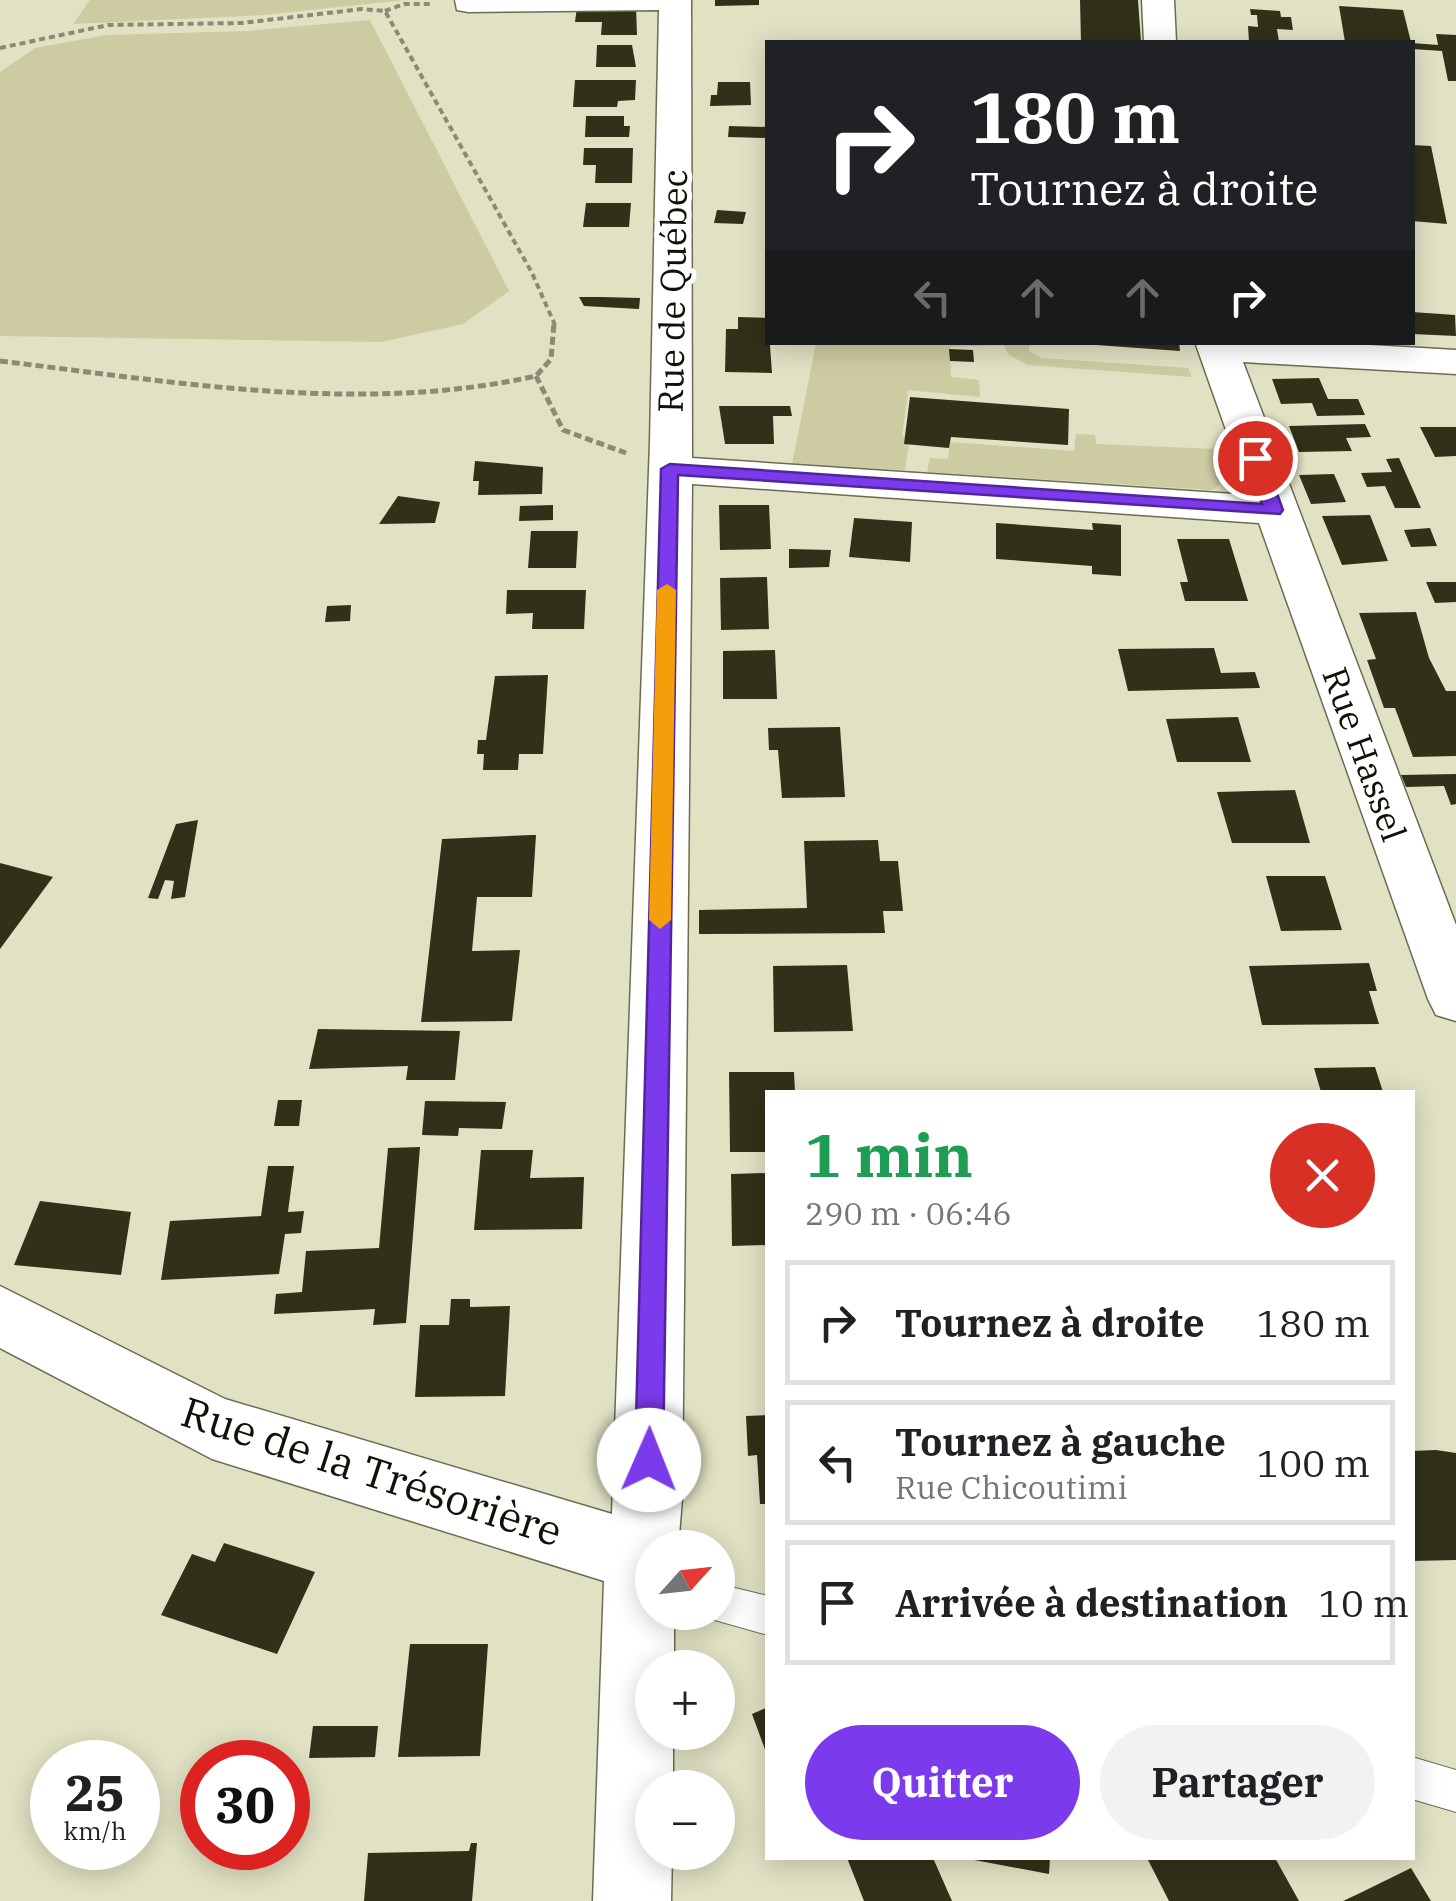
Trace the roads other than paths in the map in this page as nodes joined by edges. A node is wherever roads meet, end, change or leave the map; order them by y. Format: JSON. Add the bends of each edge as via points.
{"nodes":[{"id":1,"x":675,"y":0,"type":"edge"},
{"id":2,"x":1158,"y":0,"type":"edge"},
{"id":3,"x":468,"y":4,"type":"road end"},
{"id":4,"x":1160,"y":40,"type":"edge"},
{"id":5,"x":1216,"y":346,"type":"edge"},
{"id":6,"x":1456,"y":362,"type":"edge"},
{"id":7,"x":670,"y":456,"type":"junction"},
{"id":8,"x":1274,"y":510,"type":"junction"},
{"id":9,"x":1456,"y":999,"type":"edge"},
{"id":10,"x":0,"y":1315,"type":"edge"},
{"id":11,"x":647,"y":1530,"type":"edge"},
{"id":12,"x":635,"y":1573,"type":"edge"},
{"id":13,"x":735,"y":1607,"type":"edge"},
{"id":14,"x":765,"y":1615,"type":"edge"},
{"id":15,"x":643,"y":1630,"type":"edge"},
{"id":16,"x":1415,"y":1779,"type":"edge"},
{"id":17,"x":1456,"y":1791,"type":"edge"},
{"id":18,"x":632,"y":1901,"type":"edge"}],
"edges":[{"from":1,"to":3,"type":"street"},
{"from":1,"to":7,"type":"street","name":"Rue de Québec"},
{"from":2,"to":4,"type":"street"},
{"from":5,"to":6,"type":"street"},
{"from":5,"to":8,"type":"street","name":"Rue Hassel"},
{"from":7,"to":8,"type":"street"},
{"from":7,"to":11,"type":"street","name":"Rue de Québec"},
{"from":8,"to":9,"type":"street","name":"Rue Hassel"},
{"from":10,"to":12,"type":"street","name":"Rue de la Trésorière","via":[[212,1427]]},
{"from":13,"to":14,"type":"lane"},
{"from":15,"to":18,"type":"street","name":"Rue de Québec"},
{"from":16,"to":17,"type":"lane"}]}
